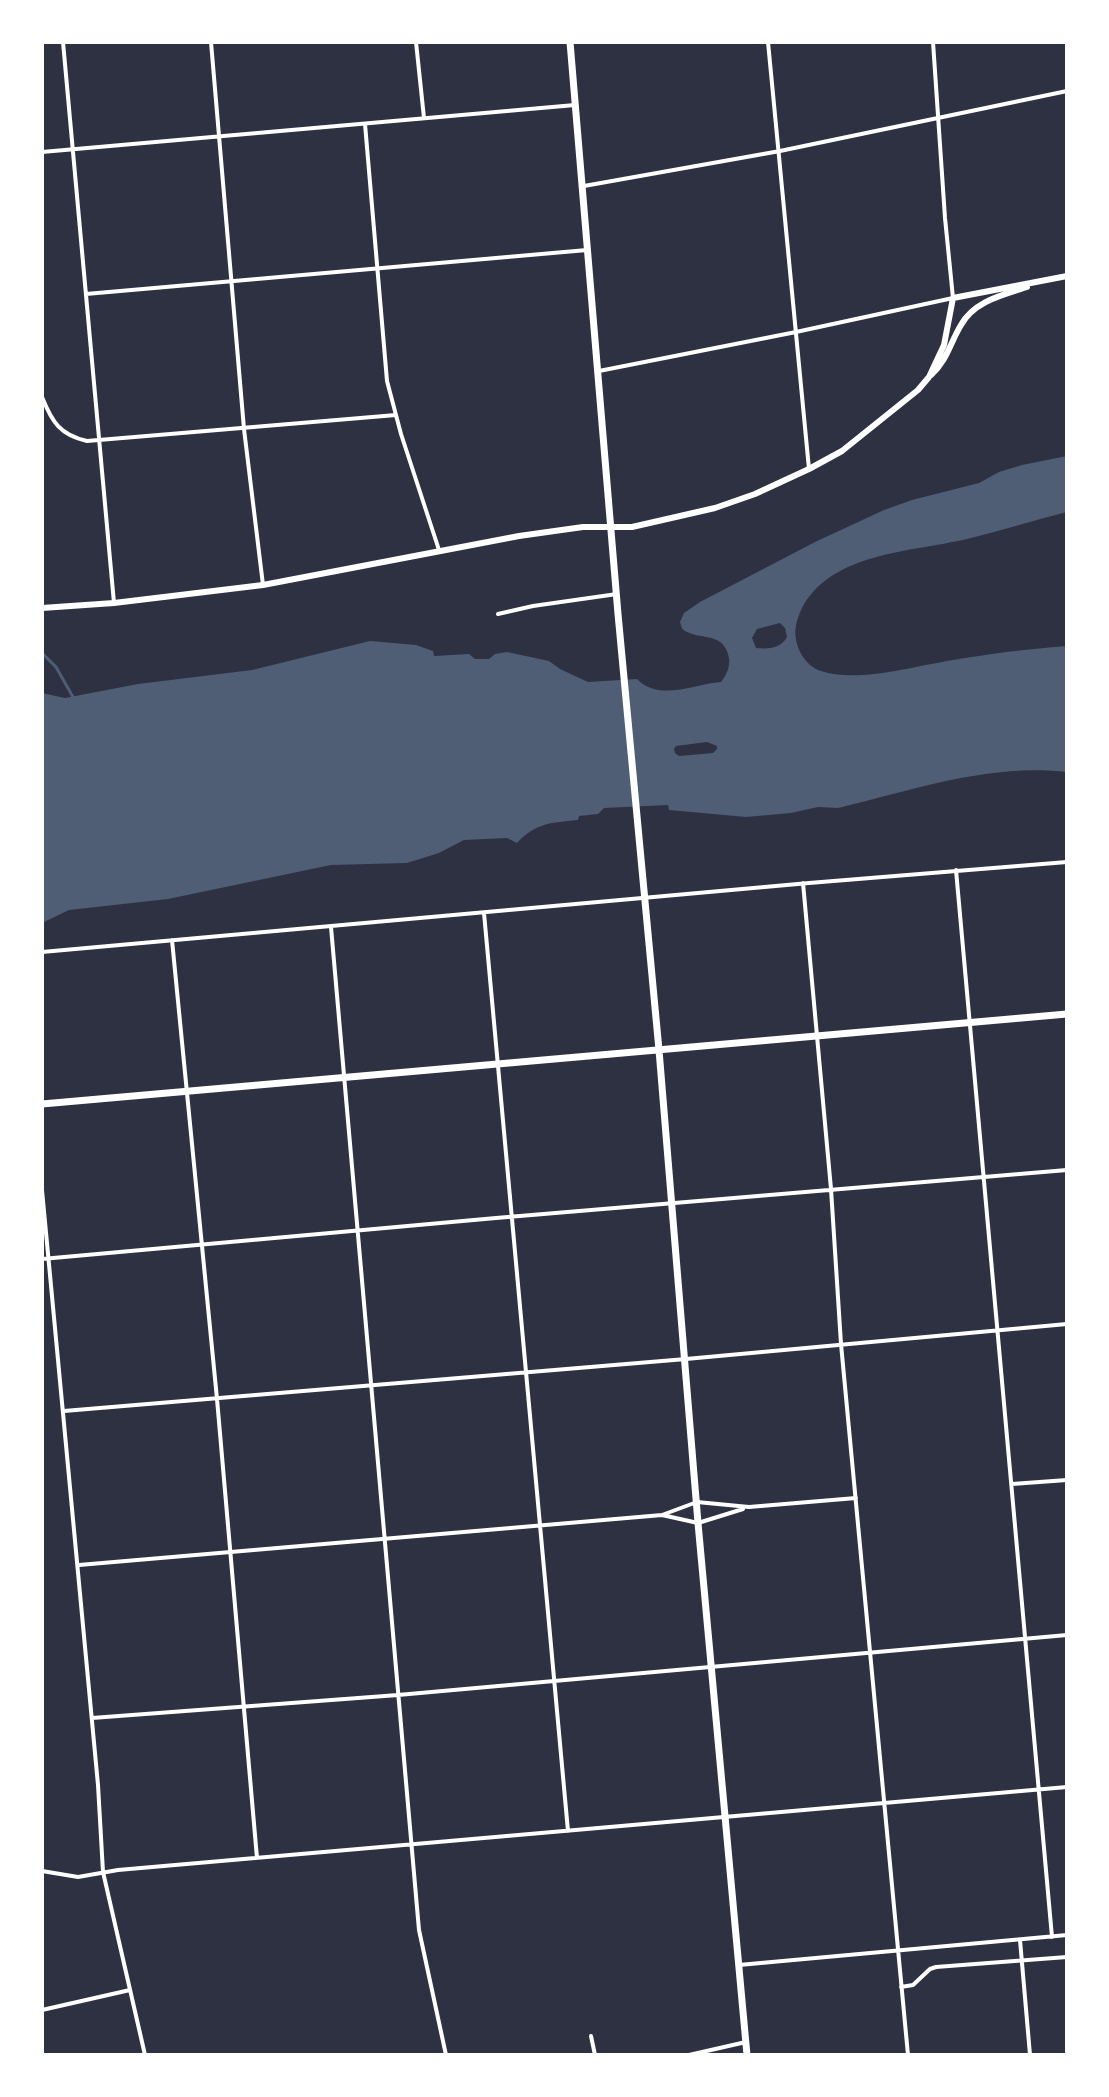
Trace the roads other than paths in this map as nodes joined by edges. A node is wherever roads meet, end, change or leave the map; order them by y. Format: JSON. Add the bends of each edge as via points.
{"nodes":[{"id":1,"x":63,"y":42,"type":"edge"},
{"id":2,"x":211,"y":42,"type":"edge"},
{"id":3,"x":416,"y":42,"type":"edge"},
{"id":4,"x":570,"y":42,"type":"edge"},
{"id":5,"x":768,"y":42,"type":"edge"},
{"id":6,"x":933,"y":42,"type":"edge"},
{"id":7,"x":1067,"y":91,"type":"edge"},
{"id":8,"x":575,"y":105,"type":"junction"},
{"id":9,"x":424,"y":118,"type":"junction"},
{"id":10,"x":940,"y":119,"type":"junction"},
{"id":11,"x":365,"y":124,"type":"junction"},
{"id":12,"x":219,"y":136,"type":"junction"},
{"id":13,"x":73,"y":150,"type":"junction"},
{"id":14,"x":780,"y":151,"type":"junction"},
{"id":15,"x":42,"y":152,"type":"edge"},
{"id":16,"x":581,"y":187,"type":"junction"},
{"id":17,"x":587,"y":250,"type":"junction"},
{"id":18,"x":377,"y":268,"type":"junction"},
{"id":19,"x":1067,"y":276,"type":"edge"},
{"id":20,"x":1052,"y":279,"type":"junction"},
{"id":21,"x":232,"y":282,"type":"junction"},
{"id":22,"x":86,"y":294,"type":"junction"},
{"id":23,"x":953,"y":298,"type":"junction"},
{"id":24,"x":796,"y":332,"type":"junction"},
{"id":25,"x":599,"y":371,"type":"junction"},
{"id":26,"x":929,"y":377,"type":"junction"},
{"id":27,"x":42,"y":397,"type":"edge"},
{"id":28,"x":396,"y":415,"type":"junction"},
{"id":29,"x":244,"y":429,"type":"junction"},
{"id":30,"x":99,"y":441,"type":"junction"},
{"id":31,"x":809,"y":469,"type":"junction"},
{"id":32,"x":611,"y":526,"type":"junction"},
{"id":33,"x":439,"y":552,"type":"junction"},
{"id":34,"x":263,"y":585,"type":"junction"},
{"id":35,"x":617,"y":594,"type":"junction"},
{"id":36,"x":114,"y":603,"type":"junction"},
{"id":37,"x":42,"y":608,"type":"edge"},
{"id":38,"x":498,"y":614,"type":"dead end"},
{"id":39,"x":1067,"y":862,"type":"edge"},
{"id":40,"x":956,"y":870,"type":"junction"},
{"id":41,"x":803,"y":883,"type":"junction"},
{"id":42,"x":645,"y":898,"type":"junction"},
{"id":43,"x":484,"y":913,"type":"junction"},
{"id":44,"x":331,"y":927,"type":"junction"},
{"id":45,"x":172,"y":940,"type":"junction"},
{"id":46,"x":42,"y":952,"type":"edge"},
{"id":47,"x":1067,"y":1014,"type":"edge"},
{"id":48,"x":970,"y":1023,"type":"junction"},
{"id":49,"x":817,"y":1036,"type":"junction"},
{"id":50,"x":659,"y":1050,"type":"junction"},
{"id":51,"x":498,"y":1064,"type":"junction"},
{"id":52,"x":343,"y":1078,"type":"junction"},
{"id":53,"x":188,"y":1092,"type":"junction"},
{"id":54,"x":42,"y":1104,"type":"edge"},
{"id":55,"x":1067,"y":1170,"type":"edge"},
{"id":56,"x":983,"y":1177,"type":"junction"},
{"id":57,"x":831,"y":1189,"type":"junction"},
{"id":58,"x":42,"y":1190,"type":"edge"},
{"id":59,"x":672,"y":1203,"type":"junction"},
{"id":60,"x":512,"y":1216,"type":"junction"},
{"id":61,"x":357,"y":1230,"type":"junction"},
{"id":62,"x":201,"y":1246,"type":"junction"},
{"id":63,"x":45,"y":1259,"type":"edge"},
{"id":64,"x":1067,"y":1324,"type":"edge"},
{"id":65,"x":997,"y":1330,"type":"junction"},
{"id":66,"x":841,"y":1344,"type":"junction"},
{"id":67,"x":686,"y":1359,"type":"junction"},
{"id":68,"x":526,"y":1372,"type":"junction"},
{"id":69,"x":371,"y":1385,"type":"junction"},
{"id":70,"x":217,"y":1399,"type":"junction"},
{"id":71,"x":64,"y":1411,"type":"junction"},
{"id":72,"x":1067,"y":1480,"type":"edge"},
{"id":73,"x":1012,"y":1484,"type":"junction"},
{"id":74,"x":856,"y":1498,"type":"junction"},
{"id":75,"x":697,"y":1502,"type":"junction"},
{"id":76,"x":749,"y":1507,"type":"junction"},
{"id":77,"x":662,"y":1515,"type":"junction"},
{"id":78,"x":698,"y":1523,"type":"junction"},
{"id":79,"x":540,"y":1526,"type":"junction"},
{"id":80,"x":384,"y":1539,"type":"junction"},
{"id":81,"x":231,"y":1552,"type":"junction"},
{"id":82,"x":79,"y":1565,"type":"junction"},
{"id":83,"x":1067,"y":1635,"type":"edge"},
{"id":84,"x":1025,"y":1639,"type":"junction"},
{"id":85,"x":871,"y":1651,"type":"junction"},
{"id":86,"x":712,"y":1667,"type":"junction"},
{"id":87,"x":554,"y":1680,"type":"junction"},
{"id":88,"x":398,"y":1695,"type":"junction"},
{"id":89,"x":245,"y":1707,"type":"junction"},
{"id":90,"x":92,"y":1718,"type":"junction"},
{"id":91,"x":1067,"y":1787,"type":"edge"},
{"id":92,"x":1038,"y":1790,"type":"junction"},
{"id":93,"x":885,"y":1803,"type":"junction"},
{"id":94,"x":725,"y":1817,"type":"junction"},
{"id":95,"x":568,"y":1831,"type":"junction"},
{"id":96,"x":411,"y":1845,"type":"junction"},
{"id":97,"x":257,"y":1858,"type":"junction"},
{"id":98,"x":42,"y":1871,"type":"edge"},
{"id":99,"x":103,"y":1872,"type":"junction"},
{"id":100,"x":1067,"y":1935,"type":"edge"},
{"id":101,"x":1052,"y":1937,"type":"junction"},
{"id":102,"x":1020,"y":1940,"type":"junction"},
{"id":103,"x":898,"y":1950,"type":"junction"},
{"id":104,"x":1067,"y":1957,"type":"edge"},
{"id":105,"x":1022,"y":1961,"type":"junction"},
{"id":106,"x":739,"y":1965,"type":"junction"},
{"id":107,"x":901,"y":1987,"type":"junction"},
{"id":108,"x":130,"y":1990,"type":"junction"},
{"id":109,"x":42,"y":2010,"type":"edge"},
{"id":110,"x":591,"y":2036,"type":"dead end"},
{"id":111,"x":746,"y":2042,"type":"junction"},
{"id":112,"x":145,"y":2055,"type":"edge"},
{"id":113,"x":446,"y":2055,"type":"edge"},
{"id":114,"x":595,"y":2055,"type":"edge"},
{"id":115,"x":689,"y":2055,"type":"edge"},
{"id":116,"x":747,"y":2055,"type":"edge"},
{"id":117,"x":908,"y":2055,"type":"edge"},
{"id":118,"x":1030,"y":2055,"type":"edge"}],
"edges":[{"from":1,"to":13,"type":"street"},
{"from":2,"to":12,"type":"street"},
{"from":3,"to":9,"type":"street"},
{"from":4,"to":8,"type":"main road"},
{"from":5,"to":14,"type":"street"},
{"from":6,"to":10,"type":"street"},
{"from":7,"to":10,"type":"street"},
{"from":8,"to":9,"type":"street"},
{"from":8,"to":16,"type":"main road"},
{"from":9,"to":11,"type":"street"},
{"from":10,"to":14,"type":"street"},
{"from":10,"to":23,"type":"street"},
{"from":11,"to":12,"type":"street"},
{"from":11,"to":18,"type":"street"},
{"from":12,"to":13,"type":"street"},
{"from":12,"to":21,"type":"street"},
{"from":13,"to":15,"type":"street"},
{"from":13,"to":22,"type":"street"},
{"from":14,"to":16,"type":"street"},
{"from":14,"to":24,"type":"street"},
{"from":16,"to":17,"type":"main road"},
{"from":17,"to":18,"type":"street"},
{"from":17,"to":25,"type":"main road"},
{"from":18,"to":21,"type":"street"},
{"from":18,"to":28,"type":"street","via":[[387,381]]},
{"from":19,"to":20,"type":"main road"},
{"from":20,"to":23,"type":"main road"},
{"from":20,"to":26,"type":"main road","via":[[979,305]]},
{"from":21,"to":22,"type":"street"},
{"from":21,"to":29,"type":"street"},
{"from":22,"to":30,"type":"street"},
{"from":23,"to":24,"type":"street"},
{"from":23,"to":26,"type":"main road","via":[[944,345]]},
{"from":24,"to":25,"type":"street"},
{"from":24,"to":31,"type":"street"},
{"from":25,"to":32,"type":"main road"},
{"from":26,"to":31,"type":"main road","via":[[865,434]]},
{"from":27,"to":30,"type":"street","via":[[63,431]]},
{"from":28,"to":29,"type":"street"},
{"from":28,"to":33,"type":"street"},
{"from":29,"to":30,"type":"street"},
{"from":29,"to":34,"type":"street"},
{"from":30,"to":36,"type":"street"},
{"from":31,"to":32,"type":"main road","via":[[715,508],[643,525]]},
{"from":32,"to":33,"type":"main road"},
{"from":32,"to":35,"type":"main road"},
{"from":33,"to":34,"type":"main road"},
{"from":34,"to":36,"type":"main road"},
{"from":35,"to":38,"type":"street"},
{"from":35,"to":42,"type":"main road"},
{"from":36,"to":37,"type":"main road"},
{"from":39,"to":40,"type":"street"},
{"from":40,"to":41,"type":"street"},
{"from":40,"to":48,"type":"street"},
{"from":41,"to":42,"type":"street"},
{"from":41,"to":49,"type":"street"},
{"from":42,"to":43,"type":"street"},
{"from":42,"to":50,"type":"main road"},
{"from":43,"to":44,"type":"street"},
{"from":43,"to":51,"type":"street"},
{"from":44,"to":45,"type":"street"},
{"from":44,"to":52,"type":"street"},
{"from":45,"to":46,"type":"street"},
{"from":45,"to":53,"type":"street"},
{"from":47,"to":48,"type":"main road"},
{"from":48,"to":49,"type":"main road"},
{"from":48,"to":56,"type":"street"},
{"from":49,"to":50,"type":"main road"},
{"from":49,"to":57,"type":"street"},
{"from":50,"to":51,"type":"main road"},
{"from":50,"to":59,"type":"main road"},
{"from":51,"to":52,"type":"main road"},
{"from":51,"to":60,"type":"street"},
{"from":52,"to":53,"type":"main road"},
{"from":52,"to":61,"type":"street"},
{"from":53,"to":54,"type":"main road"},
{"from":53,"to":62,"type":"street"},
{"from":55,"to":56,"type":"street"},
{"from":56,"to":57,"type":"street"},
{"from":56,"to":65,"type":"street"},
{"from":57,"to":59,"type":"street"},
{"from":57,"to":66,"type":"street"},
{"from":58,"to":63,"type":"street"},
{"from":59,"to":60,"type":"street"},
{"from":59,"to":67,"type":"main road"},
{"from":60,"to":61,"type":"street"},
{"from":60,"to":68,"type":"street"},
{"from":61,"to":62,"type":"street"},
{"from":61,"to":69,"type":"street"},
{"from":62,"to":63,"type":"street"},
{"from":62,"to":70,"type":"street"},
{"from":63,"to":71,"type":"street"},
{"from":64,"to":65,"type":"street"},
{"from":65,"to":66,"type":"street"},
{"from":65,"to":73,"type":"street"},
{"from":66,"to":67,"type":"street"},
{"from":66,"to":74,"type":"street"},
{"from":67,"to":68,"type":"street"},
{"from":67,"to":75,"type":"main road"},
{"from":68,"to":69,"type":"street"},
{"from":68,"to":79,"type":"street"},
{"from":69,"to":70,"type":"street"},
{"from":69,"to":80,"type":"street"},
{"from":70,"to":71,"type":"street"},
{"from":70,"to":81,"type":"street"},
{"from":71,"to":82,"type":"street"},
{"from":72,"to":73,"type":"street"},
{"from":73,"to":84,"type":"street"},
{"from":74,"to":76,"type":"street"},
{"from":74,"to":85,"type":"street"},
{"from":75,"to":76,"type":"street"},
{"from":75,"to":77,"type":"street"},
{"from":75,"to":78,"type":"main road"},
{"from":76,"to":78,"type":"street"},
{"from":77,"to":78,"type":"street"},
{"from":77,"to":79,"type":"street"},
{"from":78,"to":86,"type":"main road"},
{"from":79,"to":80,"type":"street"},
{"from":79,"to":87,"type":"street"},
{"from":80,"to":81,"type":"street"},
{"from":80,"to":88,"type":"street"},
{"from":81,"to":82,"type":"street"},
{"from":81,"to":89,"type":"street"},
{"from":82,"to":90,"type":"street"},
{"from":83,"to":84,"type":"street"},
{"from":84,"to":85,"type":"street"},
{"from":84,"to":92,"type":"street"},
{"from":85,"to":86,"type":"street"},
{"from":85,"to":93,"type":"street"},
{"from":86,"to":87,"type":"street"},
{"from":86,"to":94,"type":"main road"},
{"from":87,"to":88,"type":"street"},
{"from":87,"to":95,"type":"street"},
{"from":88,"to":89,"type":"street"},
{"from":88,"to":96,"type":"street"},
{"from":89,"to":90,"type":"street"},
{"from":89,"to":97,"type":"street"},
{"from":90,"to":99,"type":"street"},
{"from":91,"to":92,"type":"street"},
{"from":92,"to":93,"type":"street"},
{"from":92,"to":101,"type":"street"},
{"from":93,"to":94,"type":"street"},
{"from":93,"to":103,"type":"street"},
{"from":94,"to":95,"type":"street"},
{"from":94,"to":106,"type":"main road"},
{"from":95,"to":96,"type":"street"},
{"from":96,"to":97,"type":"street"},
{"from":96,"to":113,"type":"street","via":[[421,1946]]},
{"from":97,"to":99,"type":"street"},
{"from":98,"to":99,"type":"street","via":[[78,1877]]},
{"from":99,"to":108,"type":"street"},
{"from":100,"to":101,"type":"street"},
{"from":101,"to":102,"type":"street"},
{"from":102,"to":103,"type":"street"},
{"from":102,"to":105,"type":"street"},
{"from":103,"to":106,"type":"street"},
{"from":103,"to":107,"type":"street"},
{"from":104,"to":105,"type":"street"},
{"from":105,"to":107,"type":"street","via":[[936,1967],[913,1985]]},
{"from":105,"to":118,"type":"street"},
{"from":106,"to":111,"type":"main road"},
{"from":107,"to":117,"type":"street"},
{"from":108,"to":109,"type":"street"},
{"from":108,"to":112,"type":"street"},
{"from":110,"to":114,"type":"street"},
{"from":111,"to":115,"type":"street"},
{"from":111,"to":116,"type":"main road"}]}
